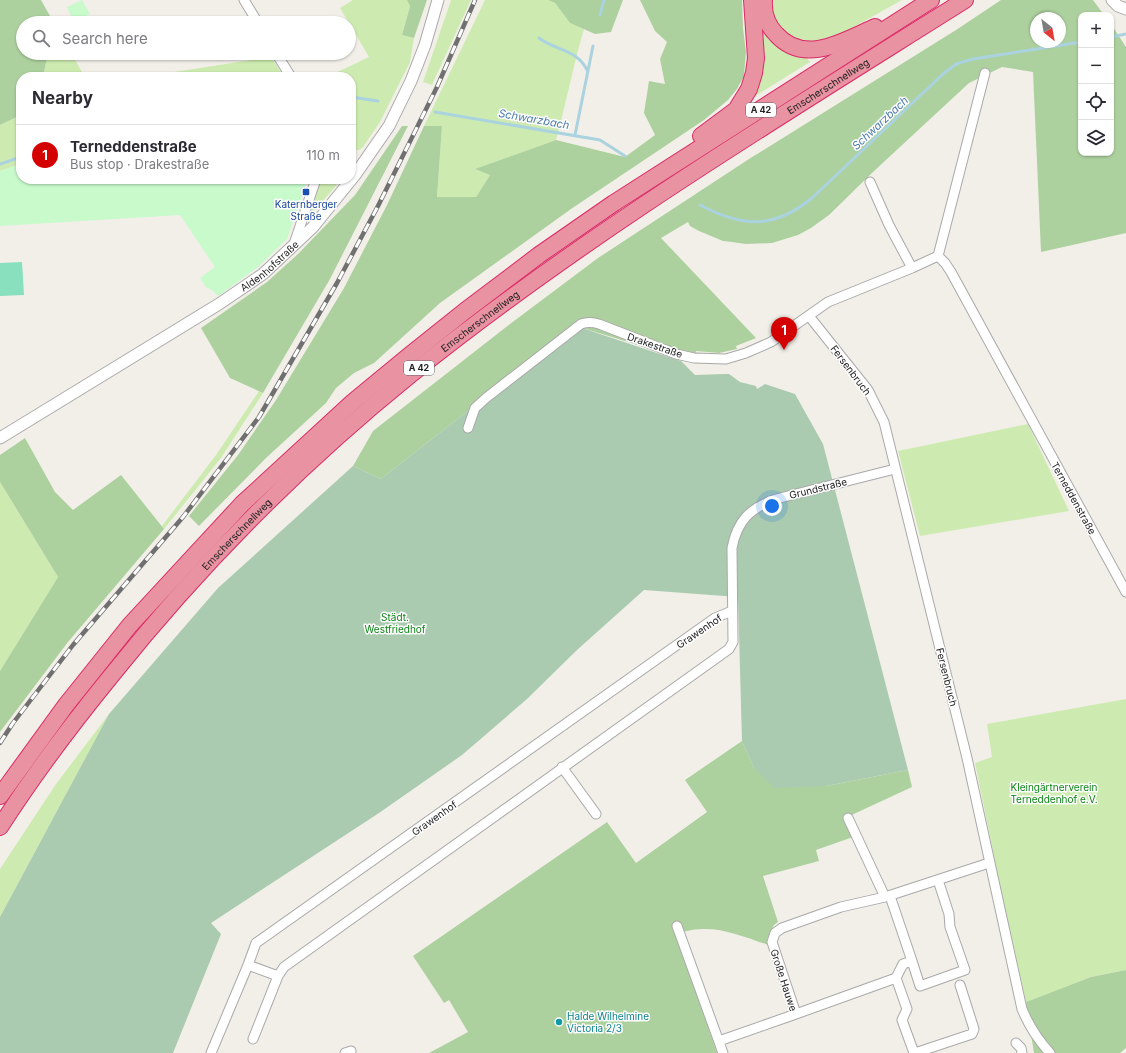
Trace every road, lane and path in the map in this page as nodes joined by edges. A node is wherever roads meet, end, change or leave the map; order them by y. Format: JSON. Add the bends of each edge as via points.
{"nodes":[{"id":1,"x":244,"y":0,"type":"edge"},
{"id":2,"x":438,"y":0,"type":"edge"},
{"id":3,"x":752,"y":0,"type":"edge"},
{"id":4,"x":764,"y":0,"type":"edge"},
{"id":5,"x":931,"y":0,"type":"edge"},
{"id":6,"x":965,"y":0,"type":"edge"},
{"id":7,"x":1112,"y":0,"type":"edge"},
{"id":8,"x":1123,"y":8,"type":"edge"},
{"id":9,"x":254,"y":16,"type":"edge"},
{"id":10,"x":907,"y":16,"type":"junction"},
{"id":11,"x":1126,"y":19,"type":"edge"},
{"id":12,"x":280,"y":60,"type":"edge"},
{"id":13,"x":288,"y":72,"type":"edge"},
{"id":14,"x":985,"y":73,"type":"dead end"},
{"id":15,"x":356,"y":169,"type":"edge"},
{"id":16,"x":870,"y":182,"type":"dead end"},
{"id":17,"x":314,"y":184,"type":"edge"},
{"id":18,"x":345,"y":184,"type":"edge"},
{"id":19,"x":614,"y":203,"type":"junction"},
{"id":20,"x":294,"y":246,"type":"junction"},
{"id":21,"x":938,"y":256,"type":"junction"},
{"id":22,"x":912,"y":268,"type":"junction"},
{"id":23,"x":809,"y":316,"type":"junction"},
{"id":24,"x":468,"y":428,"type":"dead end"},
{"id":25,"x":0,"y":438,"type":"edge"},
{"id":26,"x":895,"y":468,"type":"junction"},
{"id":27,"x":1126,"y":592,"type":"edge"},
{"id":28,"x":732,"y":611,"type":"junction"},
{"id":29,"x":562,"y":767,"type":"junction"},
{"id":30,"x":0,"y":796,"type":"edge"},
{"id":31,"x":596,"y":814,"type":"dead end"},
{"id":32,"x":848,"y":818,"type":"dead end"},
{"id":33,"x":0,"y":827,"type":"edge"},
{"id":34,"x":989,"y":863,"type":"junction"},
{"id":35,"x":938,"y":880,"type":"junction"},
{"id":36,"x":888,"y":897,"type":"junction"},
{"id":37,"x":677,"y":926,"type":"dead end"},
{"id":38,"x":912,"y":961,"type":"junction"},
{"id":39,"x":248,"y":965,"type":"junction"},
{"id":40,"x":278,"y":976,"type":"junction"},
{"id":41,"x":896,"y":978,"type":"junction"},
{"id":42,"x":960,"y":985,"type":"dead end"},
{"id":43,"x":796,"y":1014,"type":"junction"},
{"id":44,"x":253,"y":1039,"type":"dead end"},
{"id":45,"x":719,"y":1041,"type":"junction"},
{"id":46,"x":1016,"y":1043,"type":"dead end"},
{"id":47,"x":210,"y":1053,"type":"edge"},
{"id":48,"x":723,"y":1053,"type":"edge"},
{"id":49,"x":915,"y":1053,"type":"edge"},
{"id":50,"x":1022,"y":1053,"type":"edge"},
{"id":51,"x":1050,"y":1053,"type":"edge"}],
"edges":[{"from":1,"to":9,"type":"street"},
{"from":2,"to":15,"type":"street","name":"Aldenhofstraße","via":[[411,81],[389,126]]},
{"from":3,"to":19,"type":"highway","via":[[756,58],[754,73],[749,89],[736,110],[638,179]]},
{"from":4,"to":10,"type":"highway","via":[[766,18],[773,31],[790,46],[809,51],[820,50]]},
{"from":5,"to":10,"type":"highway","name":"Emscherschnellweg","number":"A 42"},
{"from":6,"to":33,"type":"highway","name":"Emscherschnellweg","number":"A 42","via":[[569,256],[456,339],[364,414],[255,516],[143,636],[80,714],[20,795]]},
{"from":7,"to":8,"type":"street"},
{"from":8,"to":11,"type":"street"},
{"from":10,"to":19,"type":"highway","name":"Emscherschnellweg","number":"A 42"},
{"from":12,"to":13,"type":"street"},
{"from":14,"to":21,"type":"street"},
{"from":16,"to":22,"type":"street"},
{"from":17,"to":20,"type":"street"},
{"from":18,"to":20,"type":"street","name":"Aldenhofstraße","via":[[313,227]]},
{"from":19,"to":30,"type":"highway","name":"Emscherschnellweg","number":"A 42","via":[[533,260],[410,355],[353,402],[242,504],[130,625],[66,704]]},
{"from":20,"to":25,"type":"street","name":"Aldenhofstraße","via":[[263,274],[219,304]]},
{"from":21,"to":22,"type":"street","name":"Drakestraße"},
{"from":21,"to":27,"type":"street","name":"Terneddenstraße","via":[[951,272]]},
{"from":22,"to":23,"type":"street","name":"Drakestraße","via":[[828,302]]},
{"from":23,"to":24,"type":"street","name":"Drakestraße","via":[[771,342],[746,354],[726,359],[694,358],[676,354],[599,324],[585,323],[486,398],[475,408]]},
{"from":23,"to":26,"type":"street","name":"Fersenbruch","via":[[868,390],[884,422]]},
{"from":26,"to":28,"type":"street","name":"Grundstraße","via":[[776,499],[752,511],[740,524],[734,537]]},
{"from":26,"to":34,"type":"street","name":"Fersenbruch","via":[[967,758]]},
{"from":28,"to":29,"type":"street","name":"Grawenhof","via":[[733,642],[729,649]]},
{"from":28,"to":39,"type":"street","name":"Grawenhof","via":[[715,618],[256,943]]},
{"from":29,"to":31,"type":"street"},
{"from":29,"to":40,"type":"street","name":"Grawenhof","via":[[284,967]]},
{"from":32,"to":36,"type":"street"},
{"from":34,"to":35,"type":"street","name":"Große Hauwe"},
{"from":34,"to":51,"type":"street","name":"Fersenbruch","via":[[1022,1009],[1038,1040]]},
{"from":35,"to":36,"type":"street","name":"Große Hauwe"},
{"from":35,"to":38,"type":"street","via":[[949,914],[950,927],[965,970],[920,986]]},
{"from":36,"to":38,"type":"street"},
{"from":36,"to":43,"type":"street","name":"Große Hauwe","via":[[841,907],[782,928],[775,933],[772,942]]},
{"from":37,"to":45,"type":"street"},
{"from":38,"to":41,"type":"street","via":[[903,964]]},
{"from":39,"to":40,"type":"street"},
{"from":39,"to":47,"type":"street","name":"Grawenhof"},
{"from":40,"to":44,"type":"street","name":"Grawenhof"},
{"from":41,"to":43,"type":"street"},
{"from":41,"to":49,"type":"street","via":[[907,1009],[902,1020]]},
{"from":42,"to":49,"type":"street","via":[[974,1029],[972,1034]]},
{"from":43,"to":45,"type":"street","name":"Große Hauwe"},
{"from":45,"to":48,"type":"street"},
{"from":46,"to":50,"type":"street"}]}
